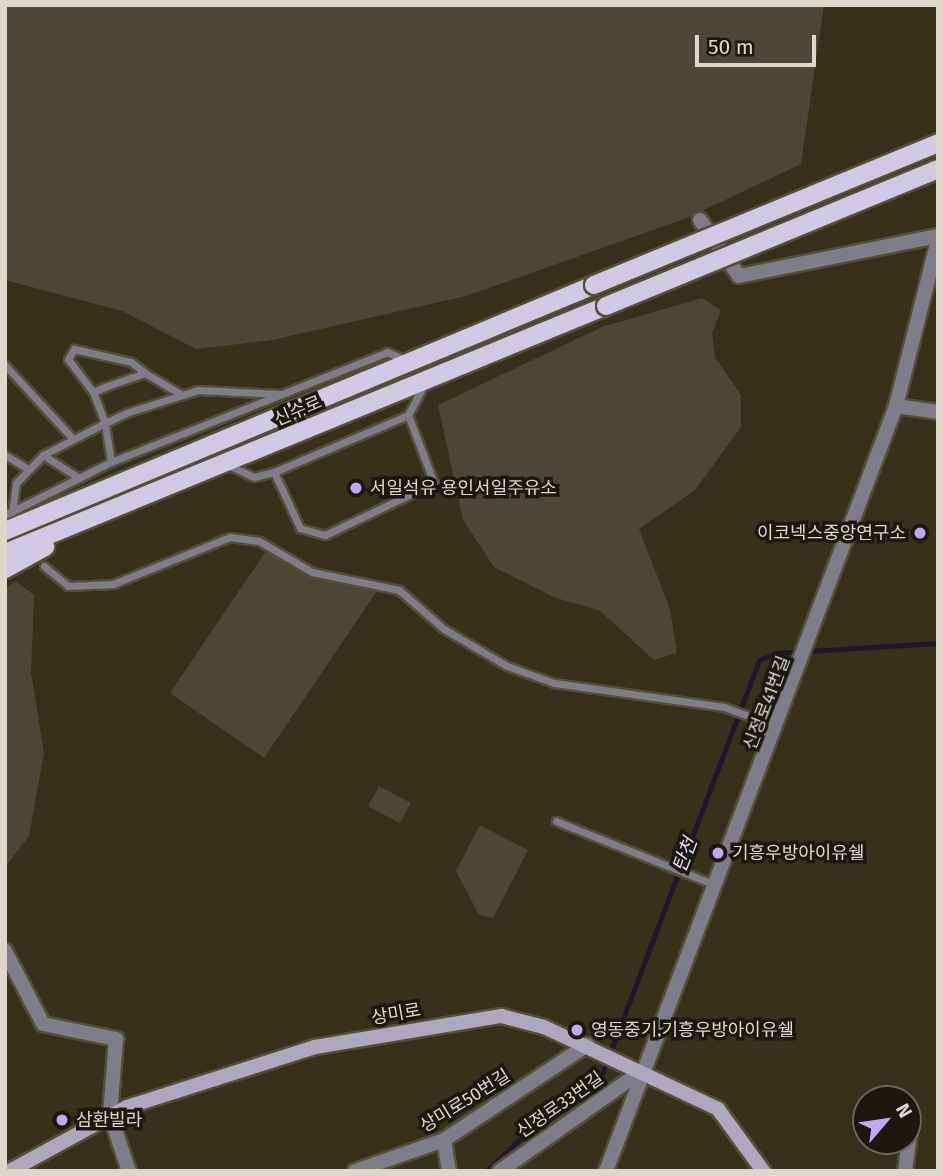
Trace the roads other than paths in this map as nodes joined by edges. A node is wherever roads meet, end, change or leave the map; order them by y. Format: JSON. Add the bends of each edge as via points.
{"nodes":[{"id":1,"x":938,"y":143,"type":"edge"},
{"id":2,"x":938,"y":169,"type":"edge"},
{"id":3,"x":700,"y":220,"type":"dead end"},
{"id":4,"x":937,"y":244,"type":"edge"},
{"id":5,"x":410,"y":361,"type":"junction"},
{"id":6,"x":5,"y":365,"type":"edge"},
{"id":7,"x":145,"y":373,"type":"junction"},
{"id":8,"x":427,"y":379,"type":"junction"},
{"id":9,"x":93,"y":392,"type":"junction"},
{"id":10,"x":282,"y":394,"type":"junction"},
{"id":11,"x":182,"y":395,"type":"junction"},
{"id":12,"x":896,"y":406,"type":"junction"},
{"id":13,"x":938,"y":412,"type":"edge"},
{"id":14,"x":408,"y":415,"type":"junction"},
{"id":15,"x":106,"y":424,"type":"junction"},
{"id":16,"x":74,"y":439,"type":"junction"},
{"id":17,"x":5,"y":455,"type":"edge"},
{"id":18,"x":43,"y":455,"type":"junction"},
{"id":19,"x":111,"y":463,"type":"junction"},
{"id":20,"x":226,"y":464,"type":"junction"},
{"id":21,"x":27,"y":468,"type":"junction"},
{"id":22,"x":274,"y":472,"type":"junction"},
{"id":23,"x":79,"y":478,"type":"junction"},
{"id":24,"x":8,"y":513,"type":"edge"},
{"id":25,"x":67,"y":530,"type":"junction"},
{"id":26,"x":5,"y":531,"type":"edge"},
{"id":27,"x":5,"y":553,"type":"edge"},
{"id":28,"x":44,"y":566,"type":"dead end"},
{"id":29,"x":5,"y":569,"type":"edge"},
{"id":30,"x":778,"y":727,"type":"junction"},
{"id":31,"x":556,"y":821,"type":"dead end"},
{"id":32,"x":716,"y":885,"type":"junction"},
{"id":33,"x":5,"y":951,"type":"edge"},
{"id":34,"x":587,"y":1045,"type":"junction"},
{"id":35,"x":642,"y":1071,"type":"junction"},
{"id":36,"x":110,"y":1115,"type":"junction"},
{"id":37,"x":444,"y":1140,"type":"junction"},
{"id":38,"x":10,"y":1171,"type":"edge"},
{"id":39,"x":129,"y":1171,"type":"edge"},
{"id":40,"x":355,"y":1171,"type":"edge"},
{"id":41,"x":449,"y":1171,"type":"edge"},
{"id":42,"x":500,"y":1171,"type":"edge"},
{"id":43,"x":606,"y":1171,"type":"edge"},
{"id":44,"x":763,"y":1171,"type":"edge"}],
"edges":[{"from":1,"to":5,"type":"main road","name":"신수로","bridge":true},
{"from":2,"to":8,"type":"main road","name":"신수로","bridge":true},
{"from":3,"to":4,"type":"street","via":[[739,276]]},
{"from":4,"to":12,"type":"street","name":"신정로41번길"},
{"from":5,"to":10,"type":"lane","via":[[387,352]]},
{"from":5,"to":26,"type":"main road","name":"신수로"},
{"from":6,"to":16,"type":"lane"},
{"from":7,"to":9,"type":"lane"},
{"from":7,"to":9,"type":"lane","via":[[95,352],[70,351],[68,359]]},
{"from":7,"to":11,"type":"lane"},
{"from":8,"to":14,"type":"lane"},
{"from":8,"to":20,"type":"main road","name":"신수로"},
{"from":9,"to":15,"type":"lane"},
{"from":10,"to":11,"type":"lane"},
{"from":10,"to":19,"type":"lane"},
{"from":11,"to":15,"type":"lane"},
{"from":12,"to":13,"type":"street"},
{"from":12,"to":30,"type":"street","name":"신정로41번길"},
{"from":14,"to":22,"type":"lane"},
{"from":14,"to":22,"type":"lane","via":[[434,483],[325,535],[300,528]]},
{"from":15,"to":16,"type":"lane"},
{"from":15,"to":19,"type":"lane"},
{"from":16,"to":18,"type":"lane"},
{"from":17,"to":21,"type":"lane"},
{"from":18,"to":21,"type":"lane"},
{"from":18,"to":23,"type":"lane"},
{"from":19,"to":23,"type":"lane"},
{"from":20,"to":22,"type":"lane","via":[[254,477]]},
{"from":20,"to":25,"type":"main road","name":"신수로"},
{"from":21,"to":24,"type":"lane","via":[[16,483]]},
{"from":23,"to":24,"type":"lane"},
{"from":25,"to":27,"type":"main road","name":"신수로"},
{"from":25,"to":29,"type":"main road"},
{"from":28,"to":30,"type":"lane","via":[[68,586],[113,584],[230,537],[259,541],[312,572],[399,590],[444,629],[506,666],[554,683],[724,707]]},
{"from":30,"to":32,"type":"street","name":"신정로41번길"},
{"from":31,"to":32,"type":"lane"},
{"from":32,"to":35,"type":"street","name":"신정로41번길"},
{"from":33,"to":36,"type":"street","via":[[43,1024],[116,1039]]},
{"from":34,"to":35,"type":"street","name":"상미로"},
{"from":34,"to":36,"type":"street","name":"상미로","via":[[501,1016],[316,1047]]},
{"from":34,"to":37,"type":"street","name":"상미로50번길"},
{"from":35,"to":42,"type":"street","name":"신정로33번길"},
{"from":35,"to":43,"type":"street","name":"신정로41번길"},
{"from":35,"to":44,"type":"street","name":"상미로","via":[[718,1110]]},
{"from":36,"to":38,"type":"street","name":"상미로"},
{"from":36,"to":39,"type":"street"},
{"from":37,"to":40,"type":"street","name":"상미로50번길"},
{"from":37,"to":41,"type":"street"}]}
